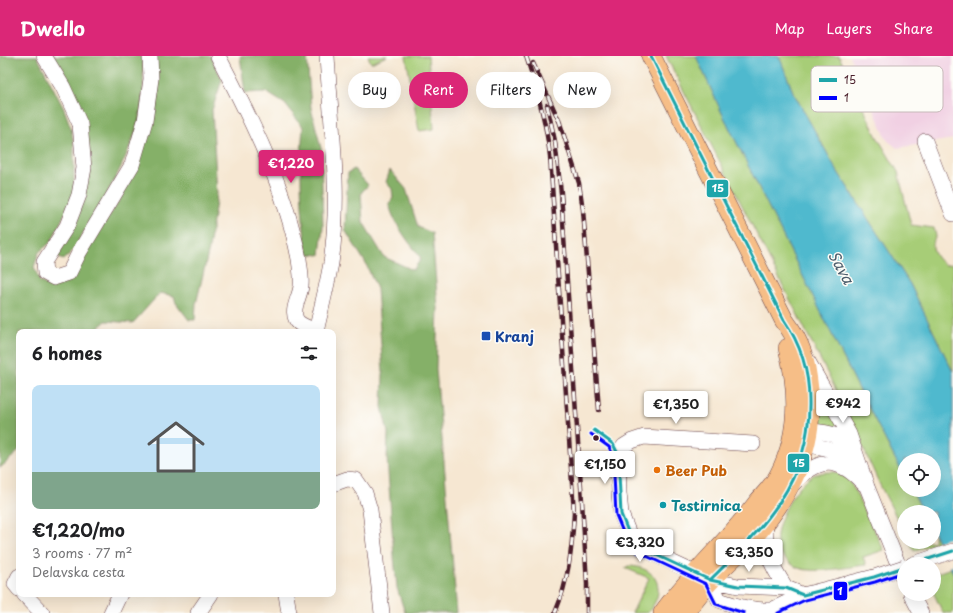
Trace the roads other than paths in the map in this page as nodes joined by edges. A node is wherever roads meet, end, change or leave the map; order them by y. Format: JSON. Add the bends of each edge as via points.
{"nodes":[{"id":1,"x":44,"y":56,"type":"edge"},
{"id":2,"x":150,"y":56,"type":"edge"},
{"id":3,"x":218,"y":56,"type":"edge"},
{"id":4,"x":327,"y":56,"type":"edge"},
{"id":5,"x":652,"y":56,"type":"edge"},
{"id":6,"x":924,"y":141,"type":"dead end"},
{"id":7,"x":953,"y":214,"type":"edge"},
{"id":8,"x":784,"y":320,"type":"junction"},
{"id":9,"x":312,"y":329,"type":"edge"},
{"id":10,"x":316,"y":329,"type":"edge"},
{"id":11,"x":803,"y":353,"type":"junction"},
{"id":12,"x":800,"y":438,"type":"junction"},
{"id":13,"x":753,"y":444,"type":"dead end"},
{"id":14,"x":856,"y":456,"type":"junction"},
{"id":15,"x":851,"y":471,"type":"junction"},
{"id":16,"x":336,"y":483,"type":"edge"},
{"id":17,"x":867,"y":486,"type":"junction"},
{"id":18,"x":787,"y":490,"type":"junction"},
{"id":19,"x":766,"y":522,"type":"junction"},
{"id":20,"x":953,"y":551,"type":"edge"},
{"id":21,"x":935,"y":557,"type":"edge"},
{"id":22,"x":897,"y":561,"type":"edge"},
{"id":23,"x":897,"y":569,"type":"edge"},
{"id":24,"x":703,"y":576,"type":"junction"},
{"id":25,"x":786,"y":588,"type":"junction"},
{"id":26,"x":803,"y":595,"type":"junction"},
{"id":27,"x":27,"y":597,"type":"edge"},
{"id":28,"x":119,"y":597,"type":"edge"},
{"id":29,"x":209,"y":597,"type":"edge"},
{"id":30,"x":287,"y":597,"type":"edge"},
{"id":31,"x":915,"y":601,"type":"edge"},
{"id":32,"x":770,"y":611,"type":"edge"},
{"id":33,"x":42,"y":613,"type":"edge"},
{"id":34,"x":111,"y":613,"type":"edge"},
{"id":35,"x":198,"y":613,"type":"edge"},
{"id":36,"x":290,"y":613,"type":"edge"},
{"id":37,"x":382,"y":613,"type":"edge"},
{"id":38,"x":663,"y":613,"type":"edge"},
{"id":39,"x":684,"y":613,"type":"edge"},
{"id":40,"x":921,"y":613,"type":"edge"}],
"edges":[{"from":1,"to":2,"type":"street","via":[[63,87],[80,124],[84,168],[79,195],[67,226],[44,262],[45,273],[54,278],[69,273],[132,165],[145,121],[151,79]]},
{"from":3,"to":9,"type":"street","via":[[256,130],[288,214],[301,272],[301,288],[294,311],[296,320]]},
{"from":4,"to":10,"type":"street","via":[[335,206],[331,262]]},
{"from":5,"to":8,"type":"main road"},
{"from":6,"to":7,"type":"street"},
{"from":8,"to":11,"type":"main road"},
{"from":8,"to":12,"type":"main road"},
{"from":11,"to":12,"type":"main road","via":[[811,408]]},
{"from":11,"to":14,"type":"street","via":[[849,434]]},
{"from":12,"to":14,"type":"street","via":[[830,434],[840,438]]},
{"from":12,"to":15,"type":"street","via":[[844,457]]},
{"from":12,"to":18,"type":"main road","via":[[798,470]]},
{"from":12,"to":24,"type":"main road","via":[[778,476],[722,546]]},
{"from":13,"to":24,"type":"street","via":[[644,437],[624,446],[618,454],[618,493],[621,514],[629,534],[641,548]]},
{"from":14,"to":17,"type":"street"},
{"from":15,"to":17,"type":"street"},
{"from":15,"to":18,"type":"street","via":[[826,463],[818,465],[805,471]]},
{"from":16,"to":37,"type":"street","via":[[347,479],[356,480],[365,492],[370,510]]},
{"from":17,"to":22,"type":"street"},
{"from":18,"to":19,"type":"main road"},
{"from":19,"to":24,"type":"main road","via":[[742,549]]},
{"from":19,"to":25,"type":"street","via":[[765,546],[770,562]]},
{"from":20,"to":21,"type":"street"},
{"from":23,"to":26,"type":"street","bridge":true},
{"from":24,"to":25,"type":"street","via":[[738,586]]},
{"from":24,"to":32,"type":"street","via":[[719,600],[737,607]]},
{"from":24,"to":38,"type":"main road"},
{"from":24,"to":39,"type":"main road"},
{"from":25,"to":26,"type":"street"},
{"from":26,"to":32,"type":"street"},
{"from":27,"to":33,"type":"street"},
{"from":28,"to":34,"type":"street"},
{"from":29,"to":35,"type":"street"},
{"from":30,"to":36,"type":"street"},
{"from":31,"to":40,"type":"street"}]}
